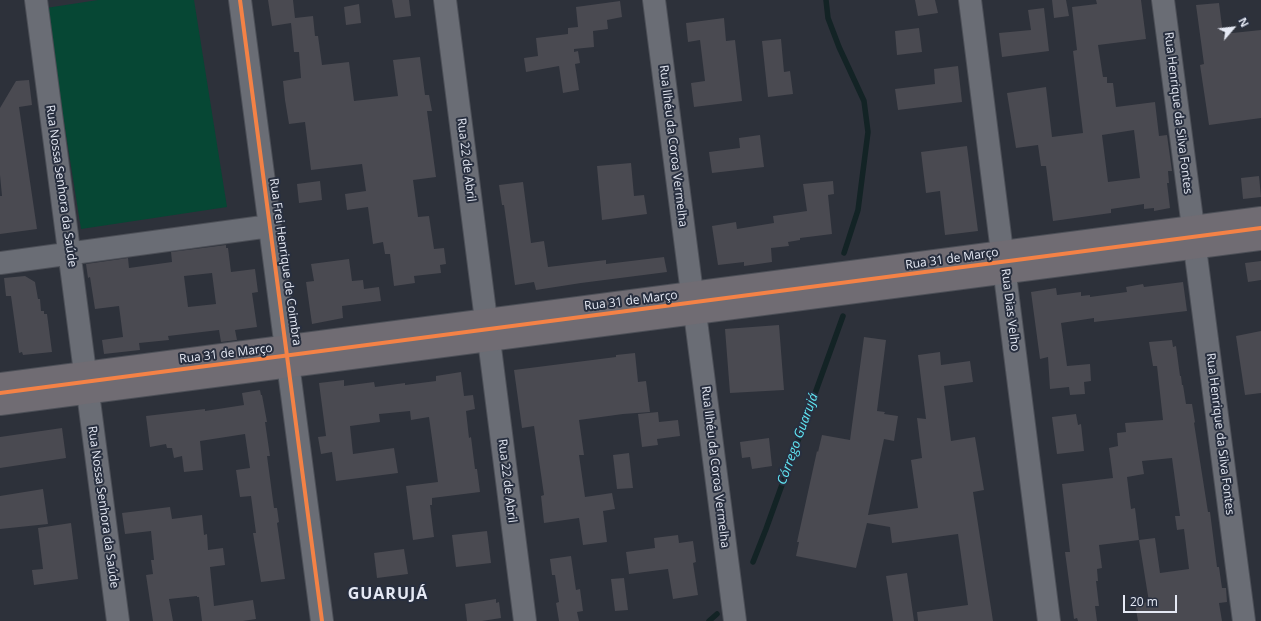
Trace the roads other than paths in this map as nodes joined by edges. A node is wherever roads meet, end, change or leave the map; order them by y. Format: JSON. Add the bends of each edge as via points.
{"nodes":[{"id":1,"x":36,"y":0,"type":"edge"},
{"id":2,"x":240,"y":0,"type":"edge"},
{"id":3,"x":445,"y":0,"type":"edge"},
{"id":4,"x":654,"y":0,"type":"edge"},
{"id":5,"x":970,"y":0,"type":"edge"},
{"id":6,"x":1163,"y":0,"type":"edge"},
{"id":7,"x":1261,"y":218,"type":"edge"},
{"id":8,"x":270,"y":226,"type":"junction"},
{"id":9,"x":1194,"y":237,"type":"junction"},
{"id":10,"x":1261,"y":239,"type":"edge"},
{"id":11,"x":70,"y":253,"type":"junction"},
{"id":12,"x":1004,"y":262,"type":"junction"},
{"id":13,"x":0,"y":263,"type":"edge"},
{"id":14,"x":694,"y":303,"type":"junction"},
{"id":15,"x":487,"y":330,"type":"junction"},
{"id":16,"x":287,"y":356,"type":"junction"},
{"id":17,"x":87,"y":382,"type":"junction"},
{"id":18,"x":0,"y":384,"type":"edge"},
{"id":19,"x":0,"y":404,"type":"edge"},
{"id":20,"x":118,"y":621,"type":"edge"},
{"id":21,"x":322,"y":621,"type":"edge"},
{"id":22,"x":525,"y":621,"type":"edge"},
{"id":23,"x":735,"y":621,"type":"edge"},
{"id":24,"x":1049,"y":621,"type":"edge"},
{"id":25,"x":1244,"y":621,"type":"edge"}],
"edges":[{"from":1,"to":11,"type":"street","name":"Rua Nossa Senhora da Saúde"},
{"from":2,"to":8,"type":"street","name":"Rua Frei Henrique de Coimbra"},
{"from":3,"to":15,"type":"street","name":"Rua 22 de Abril"},
{"from":4,"to":14,"type":"street","name":"Rua Ilhéu da Coroa Vermelha"},
{"from":5,"to":12,"type":"street","name":"Rua Dias Velho"},
{"from":6,"to":9,"type":"street","name":"Rua Henrique da Silva Fontes"},
{"from":7,"to":9,"type":"main road","name":"Rua 31 de Março"},
{"from":8,"to":11,"type":"street"},
{"from":8,"to":16,"type":"street","name":"Rua Frei Henrique de Coimbra"},
{"from":9,"to":10,"type":"main road","name":"Rua 31 de Março"},
{"from":9,"to":12,"type":"main road","name":"Rua 31 de Março"},
{"from":9,"to":25,"type":"street","name":"Rua Henrique da Silva Fontes"},
{"from":11,"to":13,"type":"street"},
{"from":11,"to":17,"type":"street","name":"Rua Nossa Senhora da Saúde"},
{"from":12,"to":14,"type":"main road","name":"Rua 31 de Março"},
{"from":12,"to":24,"type":"street","name":"Rua Dias Velho"},
{"from":14,"to":15,"type":"main road","name":"Rua 31 de Março"},
{"from":14,"to":23,"type":"street","name":"Rua Ilhéu da Coroa Vermelha"},
{"from":15,"to":16,"type":"main road","name":"Rua 31 de Março"},
{"from":15,"to":22,"type":"street","name":"Rua 22 de Abril"},
{"from":16,"to":17,"type":"main road","name":"Rua 31 de Março"},
{"from":16,"to":21,"type":"street","name":"Rua Frei Henrique de Coimbra"},
{"from":17,"to":18,"type":"main road","name":"Rua 31 de Março"},
{"from":17,"to":19,"type":"main road","name":"Rua 31 de Março"},
{"from":17,"to":20,"type":"street","name":"Rua Nossa Senhora da Saúde"}]}
